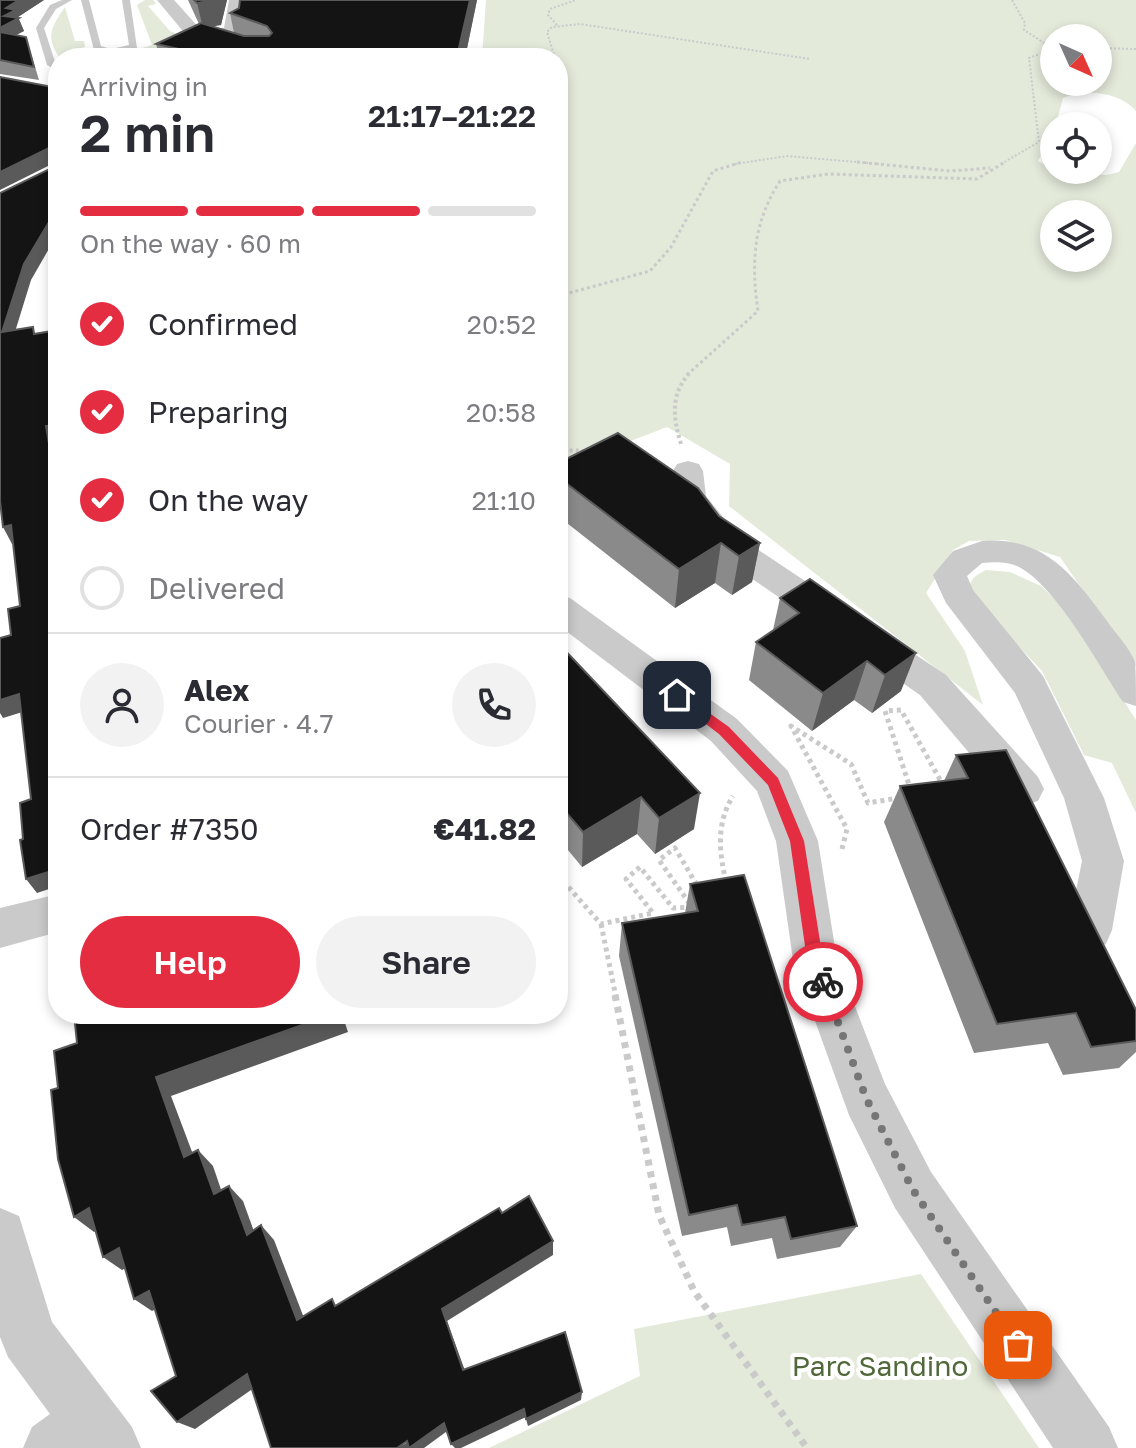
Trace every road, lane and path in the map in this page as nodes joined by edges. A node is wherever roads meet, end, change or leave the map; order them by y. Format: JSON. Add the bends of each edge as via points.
{"nodes":[{"id":1,"x":68,"y":0,"type":"edge"},
{"id":2,"x":85,"y":0,"type":"edge"},
{"id":3,"x":126,"y":0,"type":"edge"},
{"id":4,"x":165,"y":0,"type":"edge"},
{"id":5,"x":237,"y":0,"type":"edge"},
{"id":6,"x":576,"y":0,"type":"edge"},
{"id":7,"x":1012,"y":0,"type":"edge"},
{"id":8,"x":558,"y":26,"type":"junction"},
{"id":9,"x":198,"y":37,"type":"junction"},
{"id":10,"x":1040,"y":38,"type":"edge"},
{"id":11,"x":97,"y":48,"type":"edge"},
{"id":12,"x":126,"y":48,"type":"edge"},
{"id":13,"x":180,"y":48,"type":"edge"},
{"id":14,"x":240,"y":48,"type":"edge"},
{"id":15,"x":552,"y":48,"type":"edge"},
{"id":16,"x":1112,"y":48,"type":"edge"},
{"id":17,"x":1136,"y":51,"type":"edge"},
{"id":18,"x":1040,"y":54,"type":"edge"},
{"id":19,"x":48,"y":55,"type":"edge"},
{"id":20,"x":810,"y":59,"type":"dead end"},
{"id":21,"x":991,"y":168,"type":"junction"},
{"id":22,"x":568,"y":293,"type":"edge"},
{"id":23,"x":568,"y":451,"type":"edge"},
{"id":24,"x":588,"y":452,"type":"edge"},
{"id":25,"x":688,"y":471,"type":"joint"},
{"id":26,"x":568,"y":614,"type":"edge"},
{"id":27,"x":1136,"y":692,"type":"edge"},
{"id":28,"x":956,"y":784,"type":"edge"},
{"id":29,"x":741,"y":785,"type":"dead end"},
{"id":30,"x":1036,"y":815,"type":"edge"},
{"id":31,"x":841,"y":854,"type":"dead end"},
{"id":32,"x":1063,"y":871,"type":"edge"},
{"id":33,"x":568,"y":886,"type":"edge"},
{"id":34,"x":728,"y":890,"type":"edge"},
{"id":35,"x":702,"y":893,"type":"edge"},
{"id":36,"x":48,"y":916,"type":"edge"},
{"id":37,"x":601,"y":924,"type":"junction"},
{"id":38,"x":0,"y":928,"type":"edge"},
{"id":39,"x":0,"y":1235,"type":"edge"},
{"id":40,"x":85,"y":1439,"type":"edge"},
{"id":41,"x":807,"y":1448,"type":"edge"},
{"id":42,"x":1088,"y":1448,"type":"edge"}],
"edges":[{"from":1,"to":19,"type":"lane","via":[[53,7],[40,28]]},
{"from":2,"to":11,"type":"lane"},
{"from":3,"to":12,"type":"lane","via":[[134,46]]},
{"from":4,"to":9,"type":"street"},
{"from":5,"to":9,"type":"street","via":[[232,32]]},
{"from":6,"to":8,"type":"path","via":[[550,9],[549,18]]},
{"from":7,"to":10,"type":"path","via":[[1024,30]]},
{"from":8,"to":15,"type":"path","via":[[547,32]]},
{"from":8,"to":20,"type":"path","via":[[613,28]]},
{"from":9,"to":13,"type":"street"},
{"from":9,"to":14,"type":"street"},
{"from":16,"to":17,"type":"path"},
{"from":18,"to":21,"type":"path","via":[[1029,58],[1039,142]]},
{"from":21,"to":22,"type":"path","via":[[950,171],[787,156],[750,160],[713,171],[671,247],[650,271]]},
{"from":21,"to":25,"type":"path","via":[[977,179],[828,174],[780,181],[756,223],[752,270],[758,311],[696,363],[673,401]]},
{"from":23,"to":24,"type":"path"},
{"from":25,"to":30,"type":"street","via":[[690,497],[727,545],[933,685],[1023,787]]},
{"from":26,"to":42,"type":"street","via":[[724,730],[774,782],[797,841],[815,960],[866,1098],[913,1190]]},
{"from":27,"to":32,"type":"street","via":[[1051,575],[1032,559],[978,552],[963,558],[950,575],[958,595],[1030,686],[1084,798],[1103,861],[1098,949]]},
{"from":28,"to":31,"type":"path","via":[[944,786],[901,710],[885,711],[912,795],[868,803],[851,764],[791,726],[847,829]]},
{"from":29,"to":34,"type":"path","via":[[723,809],[718,837]]},
{"from":33,"to":37,"type":"path"},
{"from":35,"to":37,"type":"path","via":[[675,848],[659,860],[692,907],[673,908],[640,867],[626,879],[653,913]]},
{"from":36,"to":38,"type":"street"},
{"from":37,"to":41,"type":"path","via":[[659,1215],[694,1291]]},
{"from":39,"to":40,"type":"street","via":[[28,1337]]}]}
